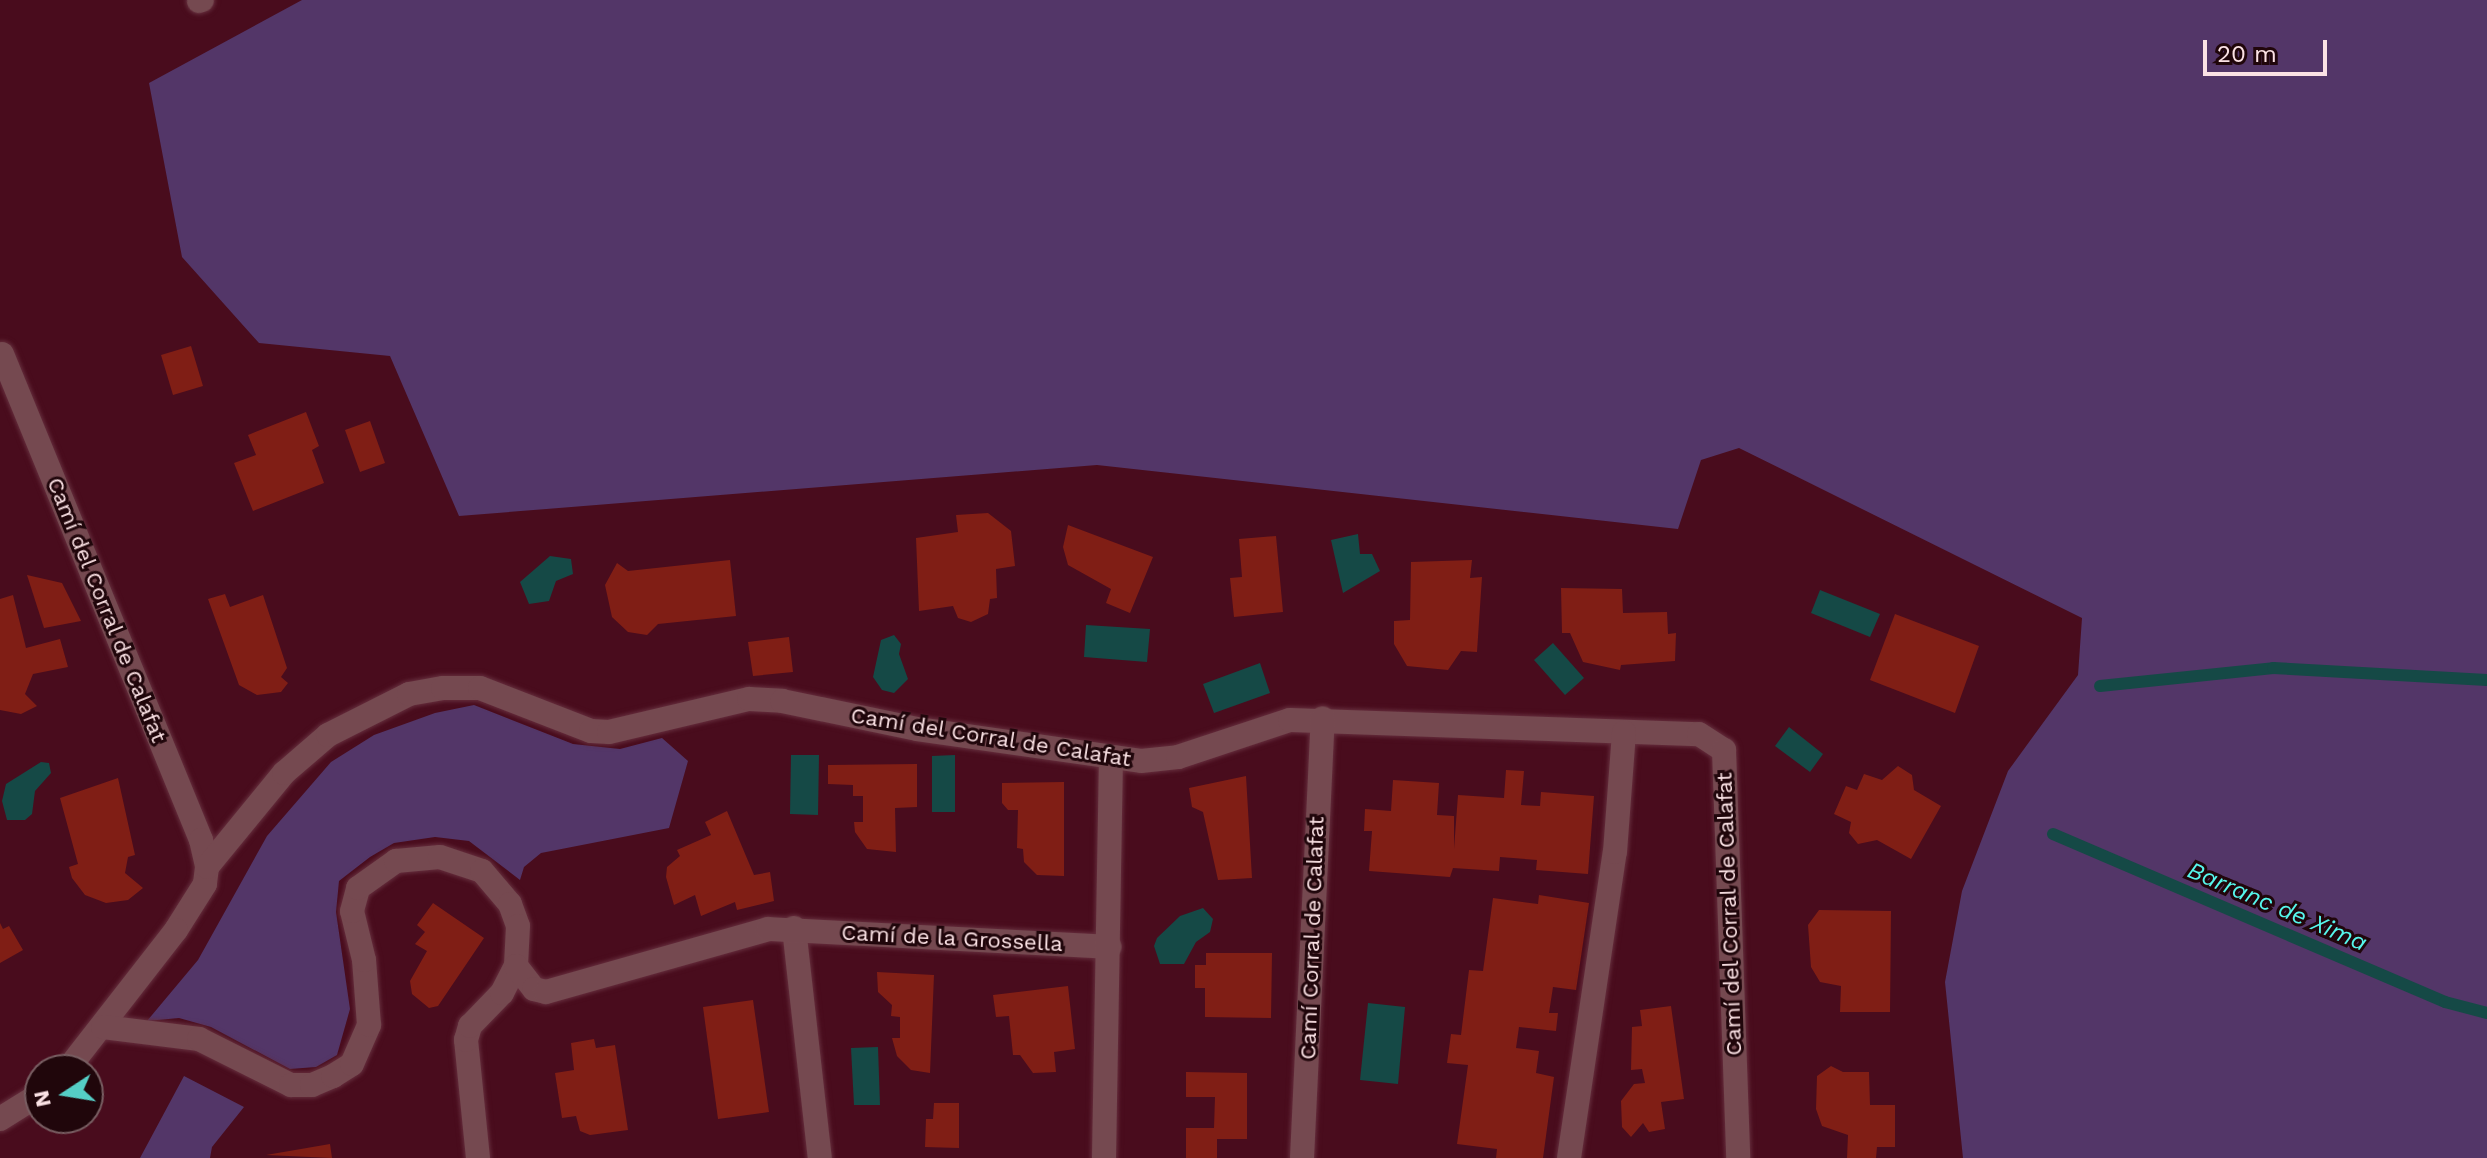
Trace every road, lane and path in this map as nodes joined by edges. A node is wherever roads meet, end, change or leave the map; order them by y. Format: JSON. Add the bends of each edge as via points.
{"nodes":[{"id":1,"x":2,"y":354,"type":"edge"},
{"id":2,"x":1323,"y":719,"type":"junction"},
{"id":3,"x":1624,"y":732,"type":"junction"},
{"id":4,"x":1111,"y":759,"type":"junction"},
{"id":5,"x":207,"y":867,"type":"junction"},
{"id":6,"x":794,"y":928,"type":"junction"},
{"id":7,"x":1110,"y":947,"type":"junction"},
{"id":8,"x":516,"y":966,"type":"junction"},
{"id":9,"x":103,"y":1027,"type":"junction"},
{"id":10,"x":80,"y":1054,"type":"edge"},
{"id":11,"x":24,"y":1104,"type":"edge"},
{"id":12,"x":0,"y":1119,"type":"edge"},
{"id":13,"x":478,"y":1158,"type":"edge"},
{"id":14,"x":820,"y":1158,"type":"edge"},
{"id":15,"x":1104,"y":1158,"type":"edge"},
{"id":16,"x":1302,"y":1158,"type":"edge"},
{"id":17,"x":1569,"y":1158,"type":"edge"},
{"id":18,"x":1738,"y":1158,"type":"edge"}],
"edges":[{"from":1,"to":5,"type":"street","name":"Camí del Corral de Calafat"},
{"from":2,"to":3,"type":"street","name":"Camí del Corral de Calafat"},
{"from":2,"to":4,"type":"street","name":"Camí del Corral de Calafat","via":[[1263,726],[1178,757]]},
{"from":2,"to":16,"type":"street","name":"Camí Corral de Calafat"},
{"from":3,"to":17,"type":"street","via":[[1615,852]]},
{"from":3,"to":18,"type":"street","name":"Camí del Corral de Calafat","via":[[1699,734],[1724,750]]},
{"from":4,"to":5,"type":"street","name":"Camí del Corral de Calafat","via":[[749,699],[609,732],[591,731],[491,691],[443,688],[409,694],[328,735],[284,773]]},
{"from":4,"to":7,"type":"street"},
{"from":5,"to":9,"type":"street","name":"Camí del Corral de Calafat","via":[[205,884],[192,907]]},
{"from":6,"to":7,"type":"street","name":"Camí de la Grossella"},
{"from":6,"to":8,"type":"street","name":"Camí de la Grossella","via":[[752,932],[546,992],[534,989]]},
{"from":6,"to":14,"type":"street"},
{"from":7,"to":15,"type":"street"},
{"from":8,"to":9,"type":"street","via":[[518,926],[510,904],[482,871],[440,857],[396,861],[358,888],[352,911],[368,988],[369,1025],[352,1064],[333,1076],[312,1085],[291,1085],[199,1039]]},
{"from":8,"to":13,"type":"street","via":[[502,993],[470,1026],[466,1040]]},
{"from":9,"to":10,"type":"street","name":"Camí del Corral de Calafat"},
{"from":11,"to":12,"type":"street"}]}
